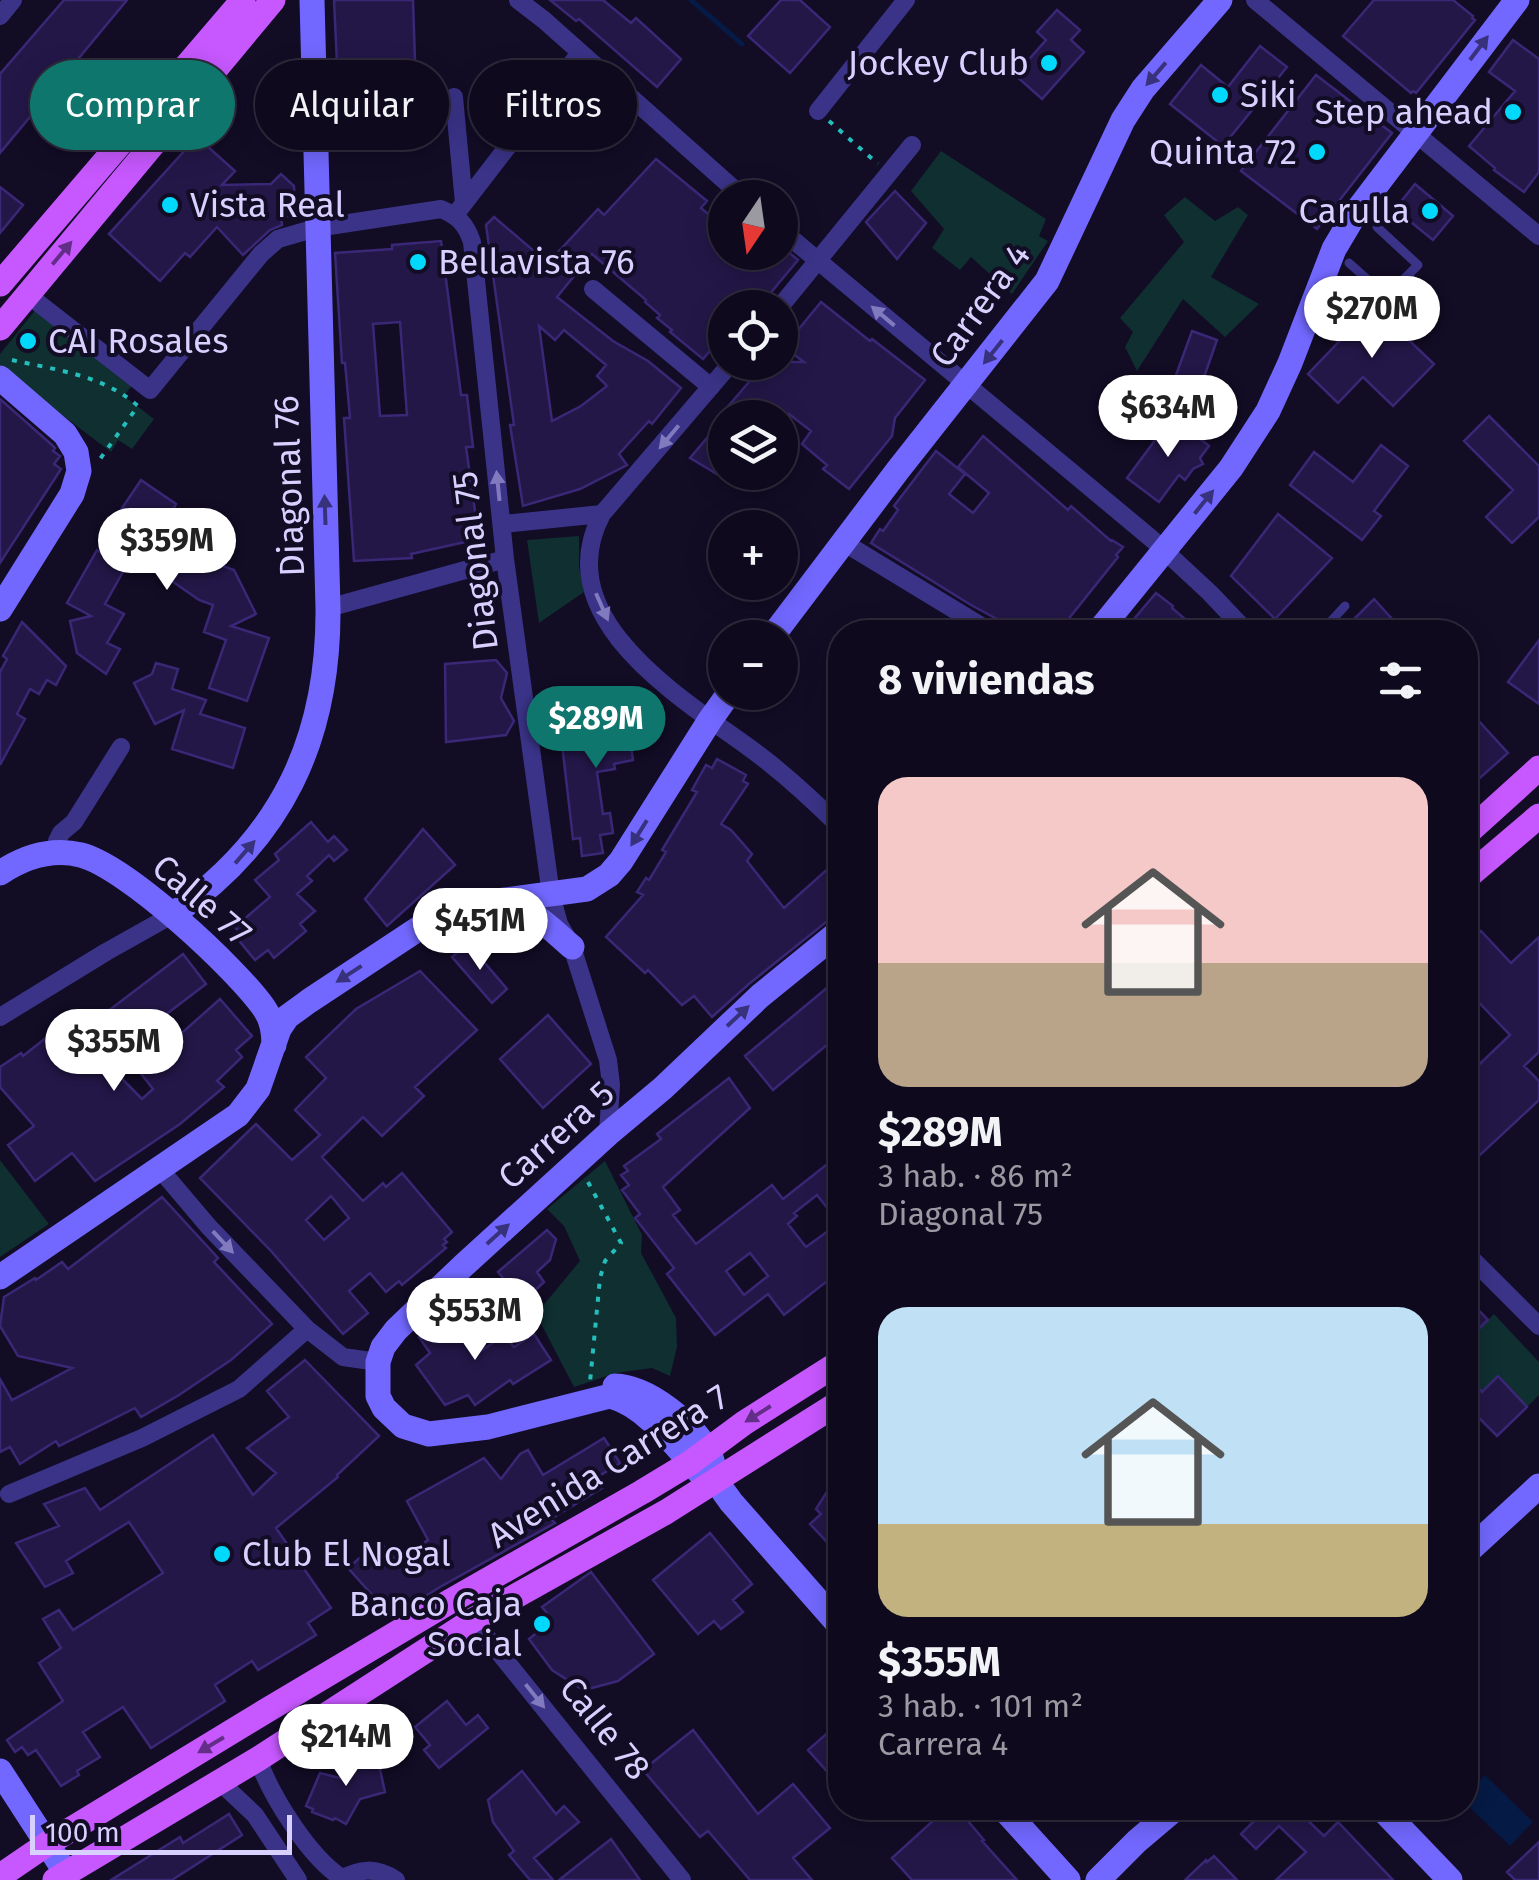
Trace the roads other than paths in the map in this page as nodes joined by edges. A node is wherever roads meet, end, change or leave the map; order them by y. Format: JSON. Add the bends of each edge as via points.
{"nodes":[{"id":1,"x":14,"y":0,"type":"edge"},
{"id":2,"x":243,"y":0,"type":"edge"},
{"id":3,"x":274,"y":0,"type":"edge"},
{"id":4,"x":312,"y":0,"type":"edge"},
{"id":5,"x":518,"y":0,"type":"edge"},
{"id":6,"x":906,"y":0,"type":"edge"},
{"id":7,"x":1220,"y":0,"type":"edge"},
{"id":8,"x":1255,"y":0,"type":"edge"},
{"id":9,"x":1517,"y":0,"type":"edge"},
{"id":10,"x":0,"y":16,"type":"edge"},
{"id":11,"x":579,"y":54,"type":"junction"},
{"id":12,"x":454,"y":97,"type":"dead end"},
{"id":13,"x":818,"y":111,"type":"road end"},
{"id":14,"x":1415,"y":132,"type":"junction"},
{"id":15,"x":912,"y":146,"type":"dead end"},
{"id":16,"x":723,"y":180,"type":"edge"},
{"id":17,"x":460,"y":209,"type":"junction"},
{"id":18,"x":1377,"y":227,"type":"dead end"},
{"id":19,"x":316,"y":228,"type":"junction"},
{"id":20,"x":1539,"y":236,"type":"edge"},
{"id":21,"x":798,"y":245,"type":"edge"},
{"id":22,"x":818,"y":262,"type":"junction"},
{"id":23,"x":1349,"y":263,"type":"dead end"},
{"id":24,"x":5,"y":268,"type":"edge"},
{"id":25,"x":592,"y":289,"type":"dead end"},
{"id":26,"x":794,"y":290,"type":"edge"},
{"id":27,"x":28,"y":294,"type":"junction"},
{"id":28,"x":0,"y":328,"type":"edge"},
{"id":29,"x":0,"y":378,"type":"edge"},
{"id":30,"x":717,"y":380,"type":"edge"},
{"id":31,"x":966,"y":385,"type":"junction"},
{"id":32,"x":711,"y":388,"type":"junction"},
{"id":33,"x":602,"y":514,"type":"junction"},
{"id":34,"x":503,"y":524,"type":"junction"},
{"id":35,"x":843,"y":542,"type":"junction"},
{"id":36,"x":1164,"y":551,"type":"junction"},
{"id":37,"x":505,"y":559,"type":"junction"},
{"id":38,"x":1346,"y":606,"type":"dead end"},
{"id":39,"x":328,"y":608,"type":"junction"},
{"id":40,"x":0,"y":609,"type":"edge"},
{"id":41,"x":784,"y":620,"type":"edge"},
{"id":42,"x":971,"y":620,"type":"edge"},
{"id":43,"x":1108,"y":620,"type":"edge"},
{"id":44,"x":1236,"y":620,"type":"edge"},
{"id":45,"x":1333,"y":620,"type":"edge"},
{"id":46,"x":717,"y":710,"type":"edge"},
{"id":47,"x":710,"y":720,"type":"junction"},
{"id":48,"x":121,"y":747,"type":"dead end"},
{"id":49,"x":1539,"y":768,"type":"edge"},
{"id":50,"x":828,"y":815,"type":"edge"},
{"id":51,"x":1539,"y":816,"type":"edge"},
{"id":52,"x":74,"y":822,"type":"junction"},
{"id":53,"x":1478,"y":823,"type":"edge"},
{"id":54,"x":56,"y":852,"type":"junction"},
{"id":55,"x":86,"y":856,"type":"junction"},
{"id":56,"x":1478,"y":868,"type":"edge"},
{"id":57,"x":0,"y":873,"type":"edge"},
{"id":58,"x":551,"y":895,"type":"junction"},
{"id":59,"x":497,"y":901,"type":"junction"},
{"id":60,"x":172,"y":915,"type":"junction"},
{"id":61,"x":828,"y":942,"type":"edge"},
{"id":62,"x":572,"y":947,"type":"junction"},
{"id":63,"x":264,"y":1007,"type":"junction"},
{"id":64,"x":295,"y":1010,"type":"junction"},
{"id":65,"x":0,"y":1016,"type":"edge"},
{"id":66,"x":274,"y":1045,"type":"junction"},
{"id":67,"x":608,"y":1134,"type":"junction"},
{"id":68,"x":159,"y":1168,"type":"junction"},
{"id":69,"x":1478,"y":1265,"type":"edge"},
{"id":70,"x":0,"y":1277,"type":"edge"},
{"id":71,"x":1539,"y":1326,"type":"edge"},
{"id":72,"x":307,"y":1329,"type":"junction"},
{"id":73,"x":378,"y":1362,"type":"junction"},
{"id":74,"x":828,"y":1370,"type":"edge"},
{"id":75,"x":828,"y":1410,"type":"edge"},
{"id":76,"x":699,"y":1457,"type":"junction"},
{"id":77,"x":716,"y":1481,"type":"junction"},
{"id":78,"x":1539,"y":1486,"type":"edge"},
{"id":79,"x":10,"y":1494,"type":"dead end"},
{"id":80,"x":1478,"y":1542,"type":"edge"},
{"id":81,"x":828,"y":1613,"type":"edge"},
{"id":82,"x":474,"y":1620,"type":"junction"},
{"id":83,"x":258,"y":1760,"type":"junction"},
{"id":84,"x":0,"y":1771,"type":"edge"},
{"id":85,"x":220,"y":1782,"type":"junction"},
{"id":86,"x":1014,"y":1820,"type":"edge"},
{"id":87,"x":1162,"y":1820,"type":"edge"},
{"id":88,"x":1392,"y":1820,"type":"edge"},
{"id":89,"x":47,"y":1844,"type":"junction"},
{"id":90,"x":0,"y":1876,"type":"edge"},
{"id":91,"x":61,"y":1876,"type":"edge"},
{"id":92,"x":340,"y":1879,"type":"edge"},
{"id":93,"x":298,"y":1880,"type":"edge"},
{"id":94,"x":396,"y":1880,"type":"edge"},
{"id":95,"x":682,"y":1880,"type":"edge"},
{"id":96,"x":1068,"y":1880,"type":"edge"},
{"id":97,"x":1098,"y":1880,"type":"edge"},
{"id":98,"x":1450,"y":1880,"type":"edge"}],
"edges":[{"from":1,"to":10,"type":"street"},
{"from":2,"to":24,"type":"main road"},
{"from":27,"to":3,"type":"main road","one_way":true},
{"from":4,"to":19,"type":"street","name":"Diagonal 76"},
{"from":5,"to":11,"type":"street"},
{"from":6,"to":13,"type":"street"},
{"from":7,"to":31,"type":"street","name":"Carrera 4","one_way":true,"via":[[1143,89],[1047,281]]},
{"from":8,"to":14,"type":"street"},
{"from":14,"to":9,"type":"street","one_way":true},
{"from":11,"to":16,"type":"street"},
{"from":11,"to":17,"type":"street"},
{"from":12,"to":17,"type":"street","name":"Diagonal 75"},
{"from":14,"to":20,"type":"street"},
{"from":36,"to":14,"type":"street","one_way":true,"via":[[1268,411],[1334,249]]},
{"from":15,"to":22,"type":"street"},
{"from":17,"to":19,"type":"street"},
{"from":34,"to":17,"type":"street","name":"Diagonal 75","one_way":true,"via":[[472,242]]},
{"from":18,"to":23,"type":"lane","via":[[1418,264],[1384,294]]},
{"from":19,"to":27,"type":"street","via":[[278,239],[260,254],[150,390]]},
{"from":39,"to":19,"type":"street","name":"Diagonal 76","one_way":true},
{"from":21,"to":22,"type":"street"},
{"from":22,"to":26,"type":"street"},
{"from":31,"to":22,"type":"street","one_way":true},
{"from":25,"to":32,"type":"street"},
{"from":27,"to":28,"type":"main road"},
{"from":29,"to":40,"type":"street","via":[[65,434],[79,472]]},
{"from":30,"to":32,"type":"street"},
{"from":31,"to":35,"type":"street","name":"Carrera 4"},
{"from":31,"to":36,"type":"street"},
{"from":32,"to":33,"type":"street","one_way":true},
{"from":33,"to":34,"type":"street"},
{"from":33,"to":47,"type":"street","one_way":true,"via":[[590,568],[614,633],[644,669]]},
{"from":34,"to":37,"type":"street","name":"Diagonal 75"},
{"from":35,"to":41,"type":"street","name":"Carrera 4"},
{"from":35,"to":42,"type":"street"},
{"from":36,"to":43,"type":"street"},
{"from":36,"to":44,"type":"street"},
{"from":37,"to":39,"type":"street"},
{"from":37,"to":58,"type":"street","name":"Diagonal 75"},
{"from":38,"to":45,"type":"lane"},
{"from":60,"to":39,"type":"street","name":"Diagonal 76","one_way":true,"via":[[229,871],[292,783],[324,680]]},
{"from":46,"to":47,"type":"street"},
{"from":47,"to":50,"type":"street"},
{"from":47,"to":58,"type":"street","one_way":true,"via":[[609,875],[588,889]]},
{"from":48,"to":52,"type":"street"},
{"from":49,"to":53,"type":"main road"},
{"from":51,"to":56,"type":"main road"},
{"from":52,"to":54,"type":"street","via":[[60,833]]},
{"from":52,"to":55,"type":"street"},
{"from":54,"to":55,"type":"street"},
{"from":54,"to":57,"type":"street"},
{"from":55,"to":60,"type":"street","name":"Calle 77"},
{"from":58,"to":59,"type":"street"},
{"from":58,"to":62,"type":"street","name":"Diagonal 75"},
{"from":59,"to":62,"type":"street","via":[[535,915]]},
{"from":59,"to":64,"type":"street","one_way":true,"via":[[436,919]]},
{"from":60,"to":63,"type":"street","name":"Calle 77"},
{"from":60,"to":65,"type":"street"},
{"from":67,"to":61,"type":"street","name":"Carrera 5","one_way":true},
{"from":62,"to":67,"type":"street","name":"Diagonal 75","via":[[608,1060]]},
{"from":63,"to":64,"type":"street"},
{"from":63,"to":66,"type":"street","name":"Calle 77"},
{"from":64,"to":66,"type":"street"},
{"from":66,"to":68,"type":"street","via":[[258,1090],[238,1115]]},
{"from":73,"to":67,"type":"street","name":"Carrera 5","one_way":true,"via":[[396,1330]]},
{"from":68,"to":70,"type":"street"},
{"from":68,"to":72,"type":"street","one_way":true},
{"from":69,"to":71,"type":"street"},
{"from":72,"to":73,"type":"street","via":[[343,1357]]},
{"from":72,"to":79,"type":"street","via":[[239,1389]]},
{"from":73,"to":76,"type":"street","via":[[384,1408],[403,1426],[429,1434],[488,1426],[624,1386],[665,1406],[688,1427]]},
{"from":74,"to":76,"type":"main road","name":"Avenida Carrera 7","one_way":true},
{"from":75,"to":77,"type":"main road","name":"Avenida Carrera 7"},
{"from":76,"to":77,"type":"street","via":[[715,1469]]},
{"from":76,"to":89,"type":"main road","name":"Avenida Carrera 7","one_way":true},
{"from":77,"to":81,"type":"street"},
{"from":77,"to":82,"type":"main road","name":"Avenida Carrera 7"},
{"from":78,"to":80,"type":"street"},
{"from":82,"to":83,"type":"main road","name":"Avenida Carrera 7"},
{"from":82,"to":95,"type":"street","name":"Calle 78","one_way":true},
{"from":83,"to":85,"type":"main road","name":"Avenida Carrera 7"},
{"from":83,"to":92,"type":"street","via":[[270,1790]]},
{"from":84,"to":89,"type":"street"},
{"from":85,"to":91,"type":"main road","name":"Avenida Carrera 7"},
{"from":85,"to":93,"type":"street","via":[[255,1815]]},
{"from":86,"to":96,"type":"street"},
{"from":87,"to":97,"type":"street"},
{"from":88,"to":98,"type":"street"},
{"from":89,"to":90,"type":"main road","name":"Avenida Carrera 7"},
{"from":89,"to":91,"type":"street"},
{"from":92,"to":94,"type":"street","via":[[368,1869]]}]}
